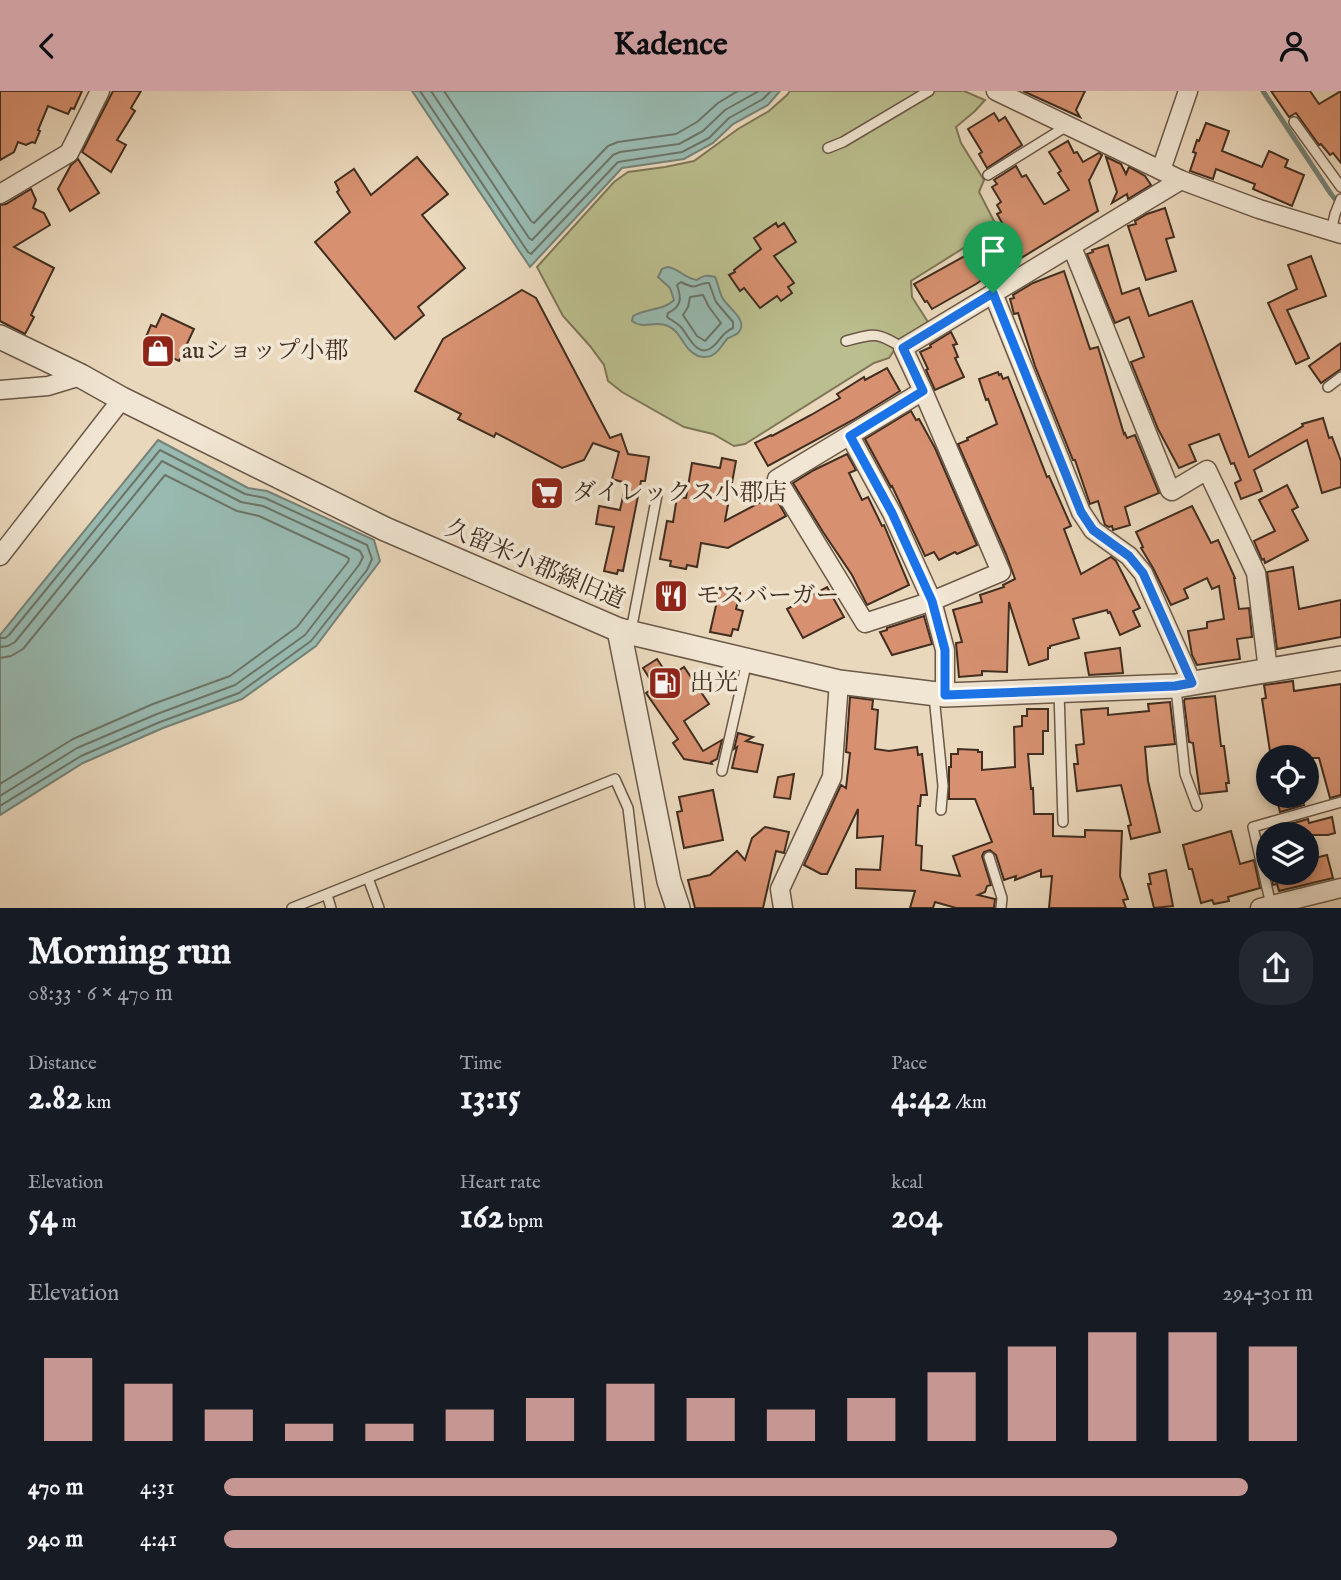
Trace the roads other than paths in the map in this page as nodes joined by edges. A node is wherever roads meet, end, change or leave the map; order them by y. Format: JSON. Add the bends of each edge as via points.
{"nodes":[{"id":1,"x":100,"y":91,"type":"edge"},
{"id":2,"x":929,"y":91,"type":"edge"},
{"id":3,"x":996,"y":91,"type":"edge"},
{"id":4,"x":1188,"y":91,"type":"edge"},
{"id":5,"x":1294,"y":122,"type":"dead end"},
{"id":6,"x":1068,"y":125,"type":"junction"},
{"id":7,"x":828,"y":148,"type":"dead end"},
{"id":8,"x":1161,"y":170,"type":"junction"},
{"id":9,"x":988,"y":176,"type":"dead end"},
{"id":10,"x":1181,"y":180,"type":"junction"},
{"id":11,"x":1341,"y":187,"type":"edge"},
{"id":12,"x":0,"y":194,"type":"edge"},
{"id":13,"x":1341,"y":199,"type":"edge"},
{"id":14,"x":1336,"y":233,"type":"edge"},
{"id":15,"x":1072,"y":247,"type":"junction"},
{"id":16,"x":993,"y":293,"type":"junction"},
{"id":17,"x":0,"y":337,"type":"edge"},
{"id":18,"x":846,"y":341,"type":"dead end"},
{"id":19,"x":903,"y":348,"type":"junction"},
{"id":20,"x":81,"y":376,"type":"junction"},
{"id":21,"x":1341,"y":377,"type":"edge"},
{"id":22,"x":1328,"y":387,"type":"dead end"},
{"id":23,"x":0,"y":390,"type":"edge"},
{"id":24,"x":923,"y":391,"type":"junction"},
{"id":25,"x":122,"y":398,"type":"junction"},
{"id":26,"x":850,"y":436,"type":"junction"},
{"id":27,"x":657,"y":495,"type":"dead end"},
{"id":28,"x":0,"y":557,"type":"edge"},
{"id":29,"x":932,"y":601,"type":"junction"},
{"id":30,"x":625,"y":631,"type":"junction"},
{"id":31,"x":1341,"y":659,"type":"edge"},
{"id":32,"x":747,"y":661,"type":"junction"},
{"id":33,"x":1268,"y":670,"type":"junction"},
{"id":34,"x":839,"y":683,"type":"junction"},
{"id":35,"x":1184,"y":684,"type":"junction"},
{"id":36,"x":1059,"y":691,"type":"junction"},
{"id":37,"x":940,"y":694,"type":"junction"},
{"id":38,"x":722,"y":771,"type":"dead end"},
{"id":39,"x":1341,"y":802,"type":"edge"},
{"id":40,"x":1197,"y":806,"type":"dead end"},
{"id":41,"x":941,"y":810,"type":"dead end"},
{"id":42,"x":1063,"y":822,"type":"dead end"},
{"id":43,"x":989,"y":857,"type":"dead end"},
{"id":44,"x":368,"y":878,"type":"junction"},
{"id":45,"x":1341,"y":888,"type":"edge"},
{"id":46,"x":327,"y":895,"type":"junction"},
{"id":47,"x":1266,"y":907,"type":"edge"},
{"id":48,"x":292,"y":908,"type":"edge"},
{"id":49,"x":331,"y":908,"type":"edge"},
{"id":50,"x":379,"y":908,"type":"edge"},
{"id":51,"x":640,"y":908,"type":"edge"},
{"id":52,"x":678,"y":908,"type":"edge"},
{"id":53,"x":783,"y":908,"type":"edge"},
{"id":54,"x":1001,"y":908,"type":"edge"}],
"edges":[{"from":1,"to":12,"type":"street","via":[[69,153]]},
{"from":2,"to":7,"type":"lane"},
{"from":3,"to":6,"type":"street"},
{"from":4,"to":8,"type":"street"},
{"from":5,"to":11,"type":"lane"},
{"from":6,"to":8,"type":"street"},
{"from":6,"to":9,"type":"lane"},
{"from":8,"to":10,"type":"street"},
{"from":10,"to":14,"type":"street"},
{"from":10,"to":15,"type":"street"},
{"from":13,"to":14,"type":"lane","via":[[1335,214]]},
{"from":15,"to":16,"type":"street"},
{"from":15,"to":33,"type":"street","via":[[1170,490],[1207,470],[1256,573]]},
{"from":16,"to":19,"type":"street"},
{"from":16,"to":35,"type":"street","via":[[1081,512],[1093,530],[1129,556],[1143,573]]},
{"from":17,"to":20,"type":"street","name":"久留米小郡線旧道"},
{"from":18,"to":19,"type":"lane","via":[[870,334]]},
{"from":19,"to":24,"type":"street"},
{"from":20,"to":23,"type":"street","via":[[48,386]]},
{"from":20,"to":25,"type":"street","name":"久留米小郡線旧道"},
{"from":21,"to":22,"type":"lane"},
{"from":24,"to":26,"type":"street"},
{"from":24,"to":29,"type":"street","via":[[1001,572]]},
{"from":25,"to":28,"type":"street"},
{"from":25,"to":30,"type":"street","name":"久留米小郡線旧道","via":[[384,529]]},
{"from":26,"to":29,"type":"street"},
{"from":26,"to":29,"type":"street","via":[[777,479],[865,623]]},
{"from":27,"to":30,"type":"lane"},
{"from":29,"to":37,"type":"street","via":[[945,650]]},
{"from":30,"to":32,"type":"street","name":"久留米小郡線旧道"},
{"from":30,"to":52,"type":"street","via":[[669,881]]},
{"from":31,"to":33,"type":"street","name":"久留米小郡線旧道"},
{"from":32,"to":34,"type":"street","name":"久留米小郡線旧道"},
{"from":32,"to":38,"type":"lane"},
{"from":33,"to":35,"type":"street","name":"久留米小郡線旧道"},
{"from":34,"to":37,"type":"street","name":"久留米小郡線旧道"},
{"from":34,"to":53,"type":"street","via":[[832,777],[780,889]]},
{"from":35,"to":36,"type":"street","name":"久留米小郡線旧道"},
{"from":35,"to":40,"type":"lane","via":[[1185,774]]},
{"from":36,"to":37,"type":"street","name":"久留米小郡線旧道"},
{"from":36,"to":42,"type":"lane"},
{"from":37,"to":41,"type":"lane"},
{"from":39,"to":47,"type":"lane","via":[[1252,827]]},
{"from":43,"to":54,"type":"lane"},
{"from":44,"to":46,"type":"lane"},
{"from":44,"to":50,"type":"lane"},
{"from":44,"to":51,"type":"lane","via":[[615,779],[628,808]]},
{"from":45,"to":47,"type":"street"},
{"from":46,"to":48,"type":"lane"},
{"from":46,"to":49,"type":"lane"}]}
